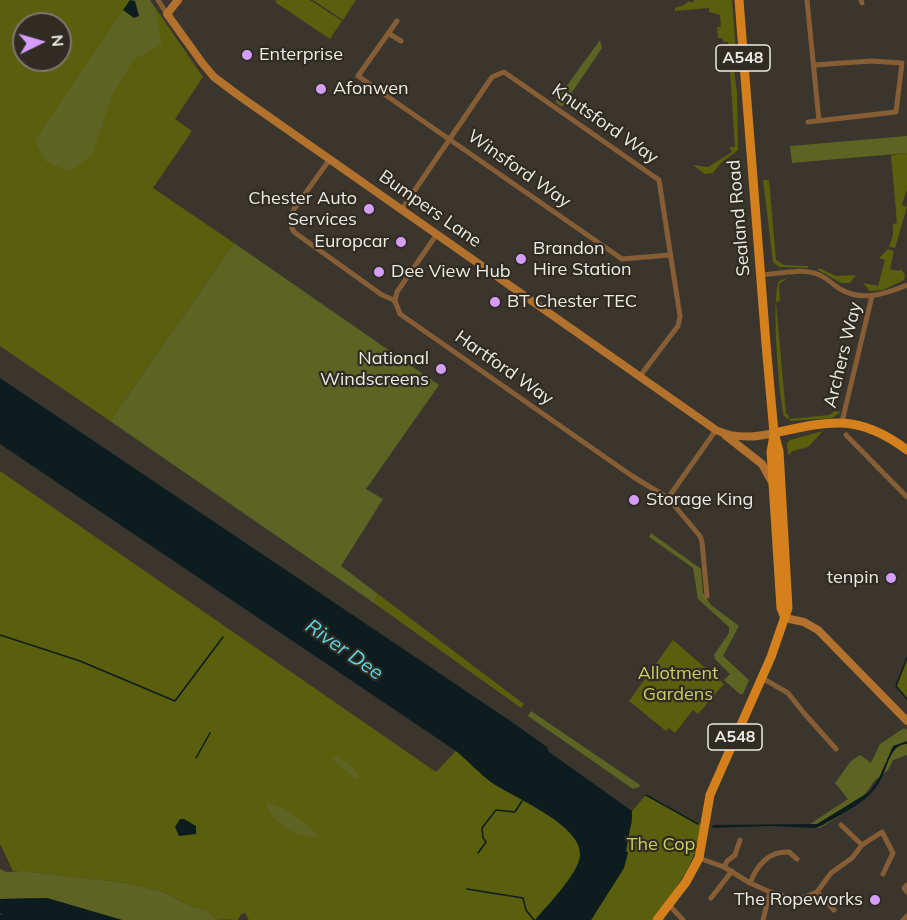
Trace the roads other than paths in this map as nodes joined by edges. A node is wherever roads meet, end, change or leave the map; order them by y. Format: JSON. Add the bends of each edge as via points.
{"nodes":[{"id":1,"x":158,"y":0,"type":"edge"},
{"id":2,"x":178,"y":0,"type":"edge"},
{"id":3,"x":739,"y":0,"type":"edge"},
{"id":4,"x":807,"y":0,"type":"edge"},
{"id":5,"x":167,"y":14,"type":"junction"},
{"id":6,"x":397,"y":21,"type":"dead end"},
{"id":7,"x":388,"y":33,"type":"junction"},
{"id":8,"x":400,"y":41,"type":"dead end"},
{"id":9,"x":814,"y":65,"type":"junction"},
{"id":10,"x":819,"y":121,"type":"junction"},
{"id":11,"x":808,"y":122,"type":"dead end"},
{"id":12,"x":450,"y":139,"type":"junction"},
{"id":13,"x":330,"y":159,"type":"junction"},
{"id":14,"x":402,"y":209,"type":"junction"},
{"id":15,"x":437,"y":234,"type":"junction"},
{"id":16,"x":670,"y":255,"type":"junction"},
{"id":17,"x":761,"y":275,"type":"junction"},
{"id":18,"x":907,"y":285,"type":"edge"},
{"id":19,"x":873,"y":296,"type":"junction"},
{"id":20,"x":396,"y":305,"type":"junction"},
{"id":21,"x":640,"y":376,"type":"junction"},
{"id":22,"x":842,"y":422,"type":"junction"},
{"id":23,"x":719,"y":431,"type":"junction"},
{"id":24,"x":774,"y":433,"type":"junction"},
{"id":25,"x":846,"y":435,"type":"dead end"},
{"id":26,"x":749,"y":437,"type":"junction"},
{"id":27,"x":907,"y":450,"type":"edge"},
{"id":28,"x":750,"y":454,"type":"junction"},
{"id":29,"x":772,"y":482,"type":"junction"},
{"id":30,"x":907,"y":497,"type":"edge"},
{"id":31,"x":668,"y":498,"type":"junction"},
{"id":32,"x":707,"y":596,"type":"dead end"},
{"id":33,"x":785,"y":618,"type":"junction"},
{"id":34,"x":762,"y":678,"type":"junction"},
{"id":35,"x":907,"y":721,"type":"edge"},
{"id":36,"x":836,"y":749,"type":"dead end"},
{"id":37,"x":841,"y":825,"type":"dead end"},
{"id":38,"x":847,"y":831,"type":"junction"},
{"id":39,"x":843,"y":836,"type":"dead end"},
{"id":40,"x":740,"y":840,"type":"dead end"},
{"id":41,"x":862,"y":845,"type":"junction"},
{"id":42,"x":699,"y":858,"type":"junction"},
{"id":43,"x":797,"y":859,"type":"dead end"},
{"id":44,"x":724,"y":867,"type":"junction"},
{"id":45,"x":884,"y":869,"type":"dead end"},
{"id":46,"x":732,"y":871,"type":"junction"},
{"id":47,"x":750,"y":883,"type":"junction"},
{"id":48,"x":770,"y":892,"type":"junction"},
{"id":49,"x":817,"y":892,"type":"junction"},
{"id":50,"x":722,"y":898,"type":"dead end"},
{"id":51,"x":669,"y":905,"type":"junction"},
{"id":52,"x":834,"y":910,"type":"dead end"},
{"id":53,"x":907,"y":916,"type":"edge"},
{"id":54,"x":761,"y":919,"type":"edge"},
{"id":55,"x":657,"y":920,"type":"edge"},
{"id":56,"x":683,"y":920,"type":"edge"},
{"id":57,"x":903,"y":920,"type":"edge"}],
"edges":[{"from":1,"to":5,"type":"street","name":"Bumpers Lane"},
{"from":2,"to":5,"type":"street"},
{"from":3,"to":17,"type":"main road","name":"Sealand Road","number":"A548"},
{"from":4,"to":9,"type":"street"},
{"from":5,"to":13,"type":"street","name":"Bumpers Lane","via":[[214,76]]},
{"from":6,"to":7,"type":"street"},
{"from":7,"to":8,"type":"street"},
{"from":7,"to":12,"type":"street","name":"Winsford Way","via":[[358,76]]},
{"from":9,"to":10,"type":"street"},
{"from":9,"to":10,"type":"street","via":[[902,63],[896,112]]},
{"from":10,"to":11,"type":"street"},
{"from":12,"to":14,"type":"street","name":"Knutsford Way"},
{"from":12,"to":16,"type":"street","name":"Winsford Way","via":[[622,259]]},
{"from":12,"to":16,"type":"street","name":"Knutsford Way","via":[[492,77],[504,72],[659,180]]},
{"from":13,"to":14,"type":"street","name":"Bumpers Lane"},
{"from":13,"to":20,"type":"street","name":"Hartford Way","via":[[294,209],[291,226]]},
{"from":14,"to":15,"type":"street","name":"Bumpers Lane"},
{"from":15,"to":20,"type":"street","via":[[398,292]]},
{"from":15,"to":21,"type":"street","name":"Bumpers Lane"},
{"from":16,"to":21,"type":"street","name":"Knutsford Way","via":[[681,316],[678,326]]},
{"from":17,"to":19,"type":"street","via":[[816,273],[840,289]]},
{"from":17,"to":24,"type":"main road","name":"Sealand Road","number":"A548"},
{"from":18,"to":19,"type":"street"},
{"from":19,"to":22,"type":"street","name":"Archers Way"},
{"from":20,"to":31,"type":"street","name":"Hartford Way","via":[[400,314]]},
{"from":21,"to":23,"type":"street","name":"Bumpers Lane"},
{"from":22,"to":24,"type":"main road"},
{"from":22,"to":27,"type":"main road","via":[[879,432]]},
{"from":23,"to":26,"type":"street","name":"Bumpers Lane"},
{"from":23,"to":28,"type":"street"},
{"from":23,"to":31,"type":"street"},
{"from":24,"to":26,"type":"street","name":"Bumpers Lane"},
{"from":24,"to":29,"type":"main road","name":"Sealand Road","number":"A548"},
{"from":24,"to":33,"type":"main road","name":"Sealand Road","number":"A548","via":[[779,452],[786,558]]},
{"from":25,"to":30,"type":"street"},
{"from":26,"to":28,"type":"street"},
{"from":28,"to":29,"type":"street","via":[[762,464]]},
{"from":29,"to":33,"type":"main road","name":"Sealand Road","number":"A548","via":[[781,608]]},
{"from":31,"to":32,"type":"street","name":"Hartford Way","via":[[700,536]]},
{"from":33,"to":34,"type":"main road","name":"Sealand Road","number":"A548"},
{"from":33,"to":35,"type":"street","via":[[818,630]]},
{"from":34,"to":36,"type":"street","via":[[788,693]]},
{"from":34,"to":42,"type":"main road","name":"Sealand Road","number":"A548","via":[[710,795]]},
{"from":37,"to":38,"type":"street"},
{"from":38,"to":39,"type":"street"},
{"from":38,"to":41,"type":"street"},
{"from":40,"to":44,"type":"street","via":[[735,855]]},
{"from":41,"to":45,"type":"street","via":[[882,832],[893,853]]},
{"from":41,"to":49,"type":"street","via":[[831,873]]},
{"from":42,"to":44,"type":"street"},
{"from":42,"to":51,"type":"main road","name":"Sealand Road","number":"A548"},
{"from":43,"to":47,"type":"street","via":[[793,851],[766,858]]},
{"from":44,"to":46,"type":"street"},
{"from":46,"to":47,"type":"street"},
{"from":46,"to":50,"type":"street","via":[[713,895]]},
{"from":47,"to":48,"type":"street"},
{"from":48,"to":49,"type":"street","via":[[794,899]]},
{"from":48,"to":54,"type":"street"},
{"from":49,"to":52,"type":"street"},
{"from":51,"to":55,"type":"main road","name":"Sealand Road","number":"A548"},
{"from":51,"to":56,"type":"street"},
{"from":53,"to":57,"type":"street"}]}
